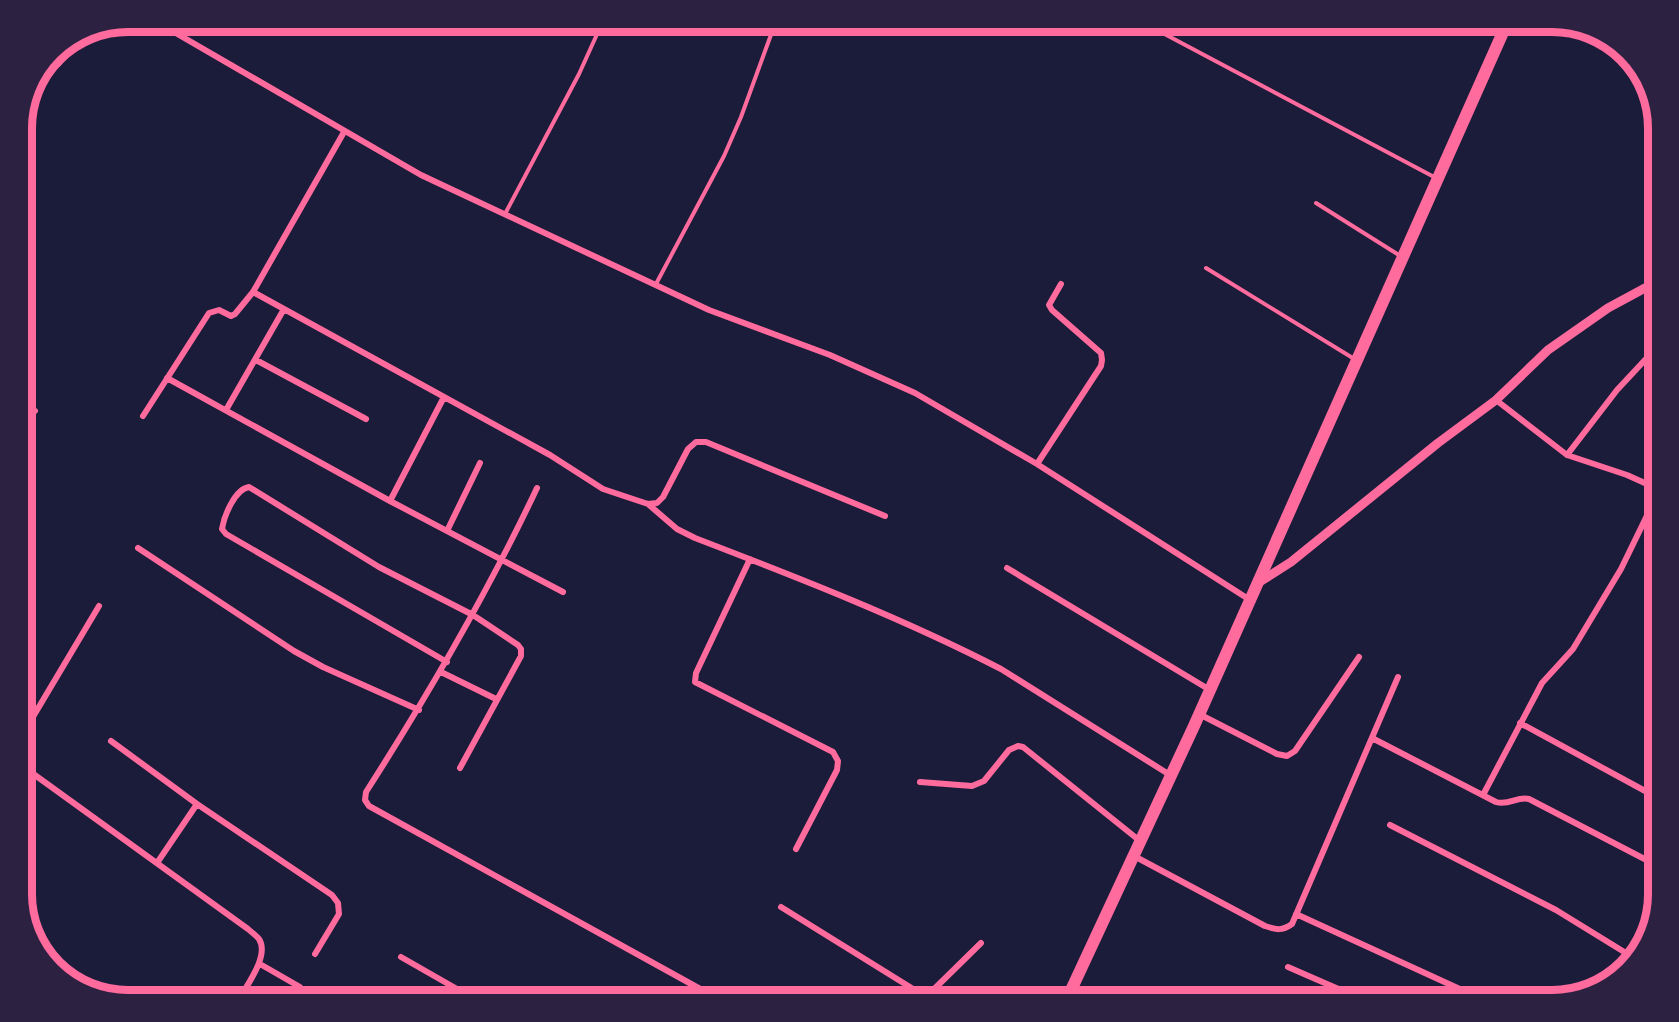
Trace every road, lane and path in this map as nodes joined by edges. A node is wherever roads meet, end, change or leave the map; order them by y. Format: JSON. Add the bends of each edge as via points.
{"nodes":[{"id":1,"x":172,"y":31,"type":"edge"},
{"id":2,"x":598,"y":31,"type":"edge"},
{"id":3,"x":772,"y":31,"type":"edge"},
{"id":4,"x":1159,"y":31,"type":"edge"},
{"id":5,"x":1504,"y":31,"type":"edge"},
{"id":6,"x":344,"y":132,"type":"junction"},
{"id":7,"x":1438,"y":179,"type":"junction"},
{"id":8,"x":1316,"y":203,"type":"dead end"},
{"id":9,"x":505,"y":214,"type":"junction"},
{"id":10,"x":1403,"y":257,"type":"junction"},
{"id":11,"x":1206,"y":268,"type":"dead end"},
{"id":12,"x":1061,"y":284,"type":"dead end"},
{"id":13,"x":655,"y":285,"type":"junction"},
{"id":14,"x":1647,"y":287,"type":"edge"},
{"id":15,"x":253,"y":292,"type":"junction"},
{"id":16,"x":284,"y":309,"type":"junction"},
{"id":17,"x":1647,"y":357,"type":"edge"},
{"id":18,"x":256,"y":360,"type":"junction"},
{"id":19,"x":1357,"y":361,"type":"junction"},
{"id":20,"x":167,"y":378,"type":"junction"},
{"id":21,"x":444,"y":397,"type":"junction"},
{"id":22,"x":1496,"y":400,"type":"junction"},
{"id":23,"x":32,"y":409,"type":"edge"},
{"id":24,"x":226,"y":410,"type":"junction"},
{"id":25,"x":36,"y":411,"type":"dead end"},
{"id":26,"x":143,"y":416,"type":"dead end"},
{"id":27,"x":366,"y":419,"type":"dead end"},
{"id":28,"x":1567,"y":455,"type":"junction"},
{"id":29,"x":480,"y":463,"type":"dead end"},
{"id":30,"x":1037,"y":464,"type":"junction"},
{"id":31,"x":1647,"y":486,"type":"edge"},
{"id":32,"x":537,"y":488,"type":"dead end"},
{"id":33,"x":390,"y":501,"type":"junction"},
{"id":34,"x":648,"y":504,"type":"junction"},
{"id":35,"x":1648,"y":513,"type":"edge"},
{"id":36,"x":885,"y":516,"type":"dead end"},
{"id":37,"x":447,"y":531,"type":"junction"},
{"id":38,"x":138,"y":548,"type":"dead end"},
{"id":39,"x":750,"y":559,"type":"junction"},
{"id":40,"x":503,"y":560,"type":"junction"},
{"id":41,"x":1007,"y":568,"type":"dead end"},
{"id":42,"x":1258,"y":583,"type":"junction"},
{"id":43,"x":562,"y":592,"type":"dead end"},
{"id":44,"x":1250,"y":600,"type":"junction"},
{"id":45,"x":99,"y":606,"type":"dead end"},
{"id":46,"x":473,"y":615,"type":"junction"},
{"id":47,"x":1359,"y":657,"type":"dead end"},
{"id":48,"x":447,"y":662,"type":"junction"},
{"id":49,"x":441,"y":672,"type":"junction"},
{"id":50,"x":1398,"y":678,"type":"dead end"},
{"id":51,"x":1210,"y":690,"type":"junction"},
{"id":52,"x":496,"y":699,"type":"junction"},
{"id":53,"x":419,"y":710,"type":"junction"},
{"id":54,"x":1199,"y":714,"type":"junction"},
{"id":55,"x":32,"y":719,"type":"edge"},
{"id":56,"x":1520,"y":723,"type":"junction"},
{"id":57,"x":1372,"y":738,"type":"junction"},
{"id":58,"x":111,"y":741,"type":"dead end"},
{"id":59,"x":459,"y":768,"type":"dead end"},
{"id":60,"x":32,"y":773,"type":"edge"},
{"id":61,"x":1171,"y":776,"type":"junction"},
{"id":62,"x":920,"y":782,"type":"dead end"},
{"id":63,"x":1648,"y":792,"type":"edge"},
{"id":64,"x":1483,"y":795,"type":"junction"},
{"id":65,"x":197,"y":804,"type":"junction"},
{"id":66,"x":1390,"y":825,"type":"dead end"},
{"id":67,"x":1141,"y":841,"type":"junction"},
{"id":68,"x":796,"y":849,"type":"dead end"},
{"id":69,"x":1134,"y":856,"type":"junction"},
{"id":70,"x":1648,"y":861,"type":"edge"},
{"id":71,"x":156,"y":862,"type":"junction"},
{"id":72,"x":781,"y":907,"type":"dead end"},
{"id":73,"x":1296,"y":914,"type":"junction"},
{"id":74,"x":981,"y":943,"type":"dead end"},
{"id":75,"x":315,"y":954,"type":"dead end"},
{"id":76,"x":1627,"y":954,"type":"edge"},
{"id":77,"x":401,"y":957,"type":"dead end"},
{"id":78,"x":260,"y":964,"type":"junction"},
{"id":79,"x":1288,"y":967,"type":"dead end"},
{"id":80,"x":243,"y":991,"type":"edge"},
{"id":81,"x":302,"y":991,"type":"edge"},
{"id":82,"x":460,"y":991,"type":"edge"},
{"id":83,"x":704,"y":991,"type":"edge"},
{"id":84,"x":912,"y":991,"type":"edge"},
{"id":85,"x":932,"y":991,"type":"edge"},
{"id":86,"x":1071,"y":991,"type":"edge"},
{"id":87,"x":1343,"y":991,"type":"edge"},
{"id":88,"x":1464,"y":991,"type":"edge"}],
"edges":[{"from":1,"to":6,"type":"street"},
{"from":2,"to":9,"type":"lane"},
{"from":3,"to":13,"type":"lane","via":[[728,146]]},
{"from":4,"to":7,"type":"lane"},
{"from":5,"to":7,"type":"main road"},
{"from":6,"to":9,"type":"street","via":[[421,175]]},
{"from":6,"to":15,"type":"street"},
{"from":7,"to":10,"type":"main road"},
{"from":8,"to":10,"type":"lane"},
{"from":9,"to":13,"type":"street"},
{"from":10,"to":19,"type":"main road"},
{"from":11,"to":19,"type":"lane"},
{"from":12,"to":30,"type":"street","via":[[1049,305],[1101,353],[1102,360]]},
{"from":13,"to":30,"type":"street","via":[[915,393]]},
{"from":14,"to":22,"type":"street","via":[[1608,308],[1548,350]]},
{"from":15,"to":16,"type":"street"},
{"from":15,"to":20,"type":"street","via":[[231,316],[214,310],[209,313]]},
{"from":16,"to":18,"type":"street"},
{"from":16,"to":21,"type":"street"},
{"from":17,"to":28,"type":"street"},
{"from":18,"to":24,"type":"street"},
{"from":18,"to":27,"type":"street"},
{"from":19,"to":42,"type":"main road"},
{"from":20,"to":24,"type":"street"},
{"from":20,"to":26,"type":"street"},
{"from":21,"to":33,"type":"street"},
{"from":21,"to":34,"type":"street","via":[[603,489]]},
{"from":22,"to":28,"type":"street"},
{"from":22,"to":42,"type":"street","via":[[1291,562]]},
{"from":23,"to":25,"type":"street"},
{"from":24,"to":33,"type":"street"},
{"from":28,"to":31,"type":"street"},
{"from":29,"to":37,"type":"street"},
{"from":30,"to":44,"type":"street"},
{"from":32,"to":40,"type":"street"},
{"from":33,"to":37,"type":"street"},
{"from":34,"to":36,"type":"street","via":[[663,497],[688,449],[696,442],[706,442]]},
{"from":34,"to":39,"type":"street","via":[[677,529]]},
{"from":35,"to":56,"type":"street","via":[[1621,568],[1573,649],[1542,683]]},
{"from":37,"to":40,"type":"street"},
{"from":38,"to":53,"type":"street","via":[[294,651]]},
{"from":39,"to":61,"type":"street","via":[[849,598],[978,657]]},
{"from":39,"to":68,"type":"street","via":[[696,673],[696,682],[833,752],[837,770]]},
{"from":40,"to":43,"type":"street"},
{"from":40,"to":46,"type":"street"},
{"from":41,"to":51,"type":"street"},
{"from":42,"to":44,"type":"main road"},
{"from":44,"to":51,"type":"main road"},
{"from":45,"to":55,"type":"street"},
{"from":46,"to":48,"type":"street"},
{"from":46,"to":48,"type":"street","via":[[379,567],[249,488],[238,493],[223,523],[226,534]]},
{"from":46,"to":52,"type":"street","via":[[521,649]]},
{"from":47,"to":54,"type":"street","via":[[1295,751],[1287,756]]},
{"from":48,"to":49,"type":"street"},
{"from":49,"to":52,"type":"street"},
{"from":49,"to":53,"type":"street"},
{"from":50,"to":57,"type":"street"},
{"from":51,"to":54,"type":"main road"},
{"from":52,"to":59,"type":"street"},
{"from":53,"to":83,"type":"street","via":[[366,792],[369,806]]},
{"from":54,"to":61,"type":"main road"},
{"from":56,"to":63,"type":"street"},
{"from":56,"to":64,"type":"street"},
{"from":57,"to":64,"type":"street"},
{"from":57,"to":73,"type":"street"},
{"from":58,"to":65,"type":"street"},
{"from":60,"to":71,"type":"street"},
{"from":61,"to":67,"type":"main road"},
{"from":62,"to":67,"type":"street","via":[[979,784],[1010,750],[1023,747]]},
{"from":64,"to":70,"type":"street","via":[[1503,804],[1518,798],[1529,799]]},
{"from":65,"to":71,"type":"street"},
{"from":65,"to":75,"type":"street","via":[[332,895],[339,914]]},
{"from":66,"to":76,"type":"street","via":[[1556,910]]},
{"from":67,"to":69,"type":"main road"},
{"from":69,"to":73,"type":"street","via":[[1276,930],[1292,924]]},
{"from":69,"to":86,"type":"main road"},
{"from":71,"to":78,"type":"street","via":[[260,940]]},
{"from":72,"to":84,"type":"street"},
{"from":73,"to":88,"type":"street"},
{"from":74,"to":85,"type":"street"},
{"from":77,"to":82,"type":"street"},
{"from":78,"to":80,"type":"street"},
{"from":78,"to":81,"type":"street"},
{"from":79,"to":87,"type":"street"}]}
